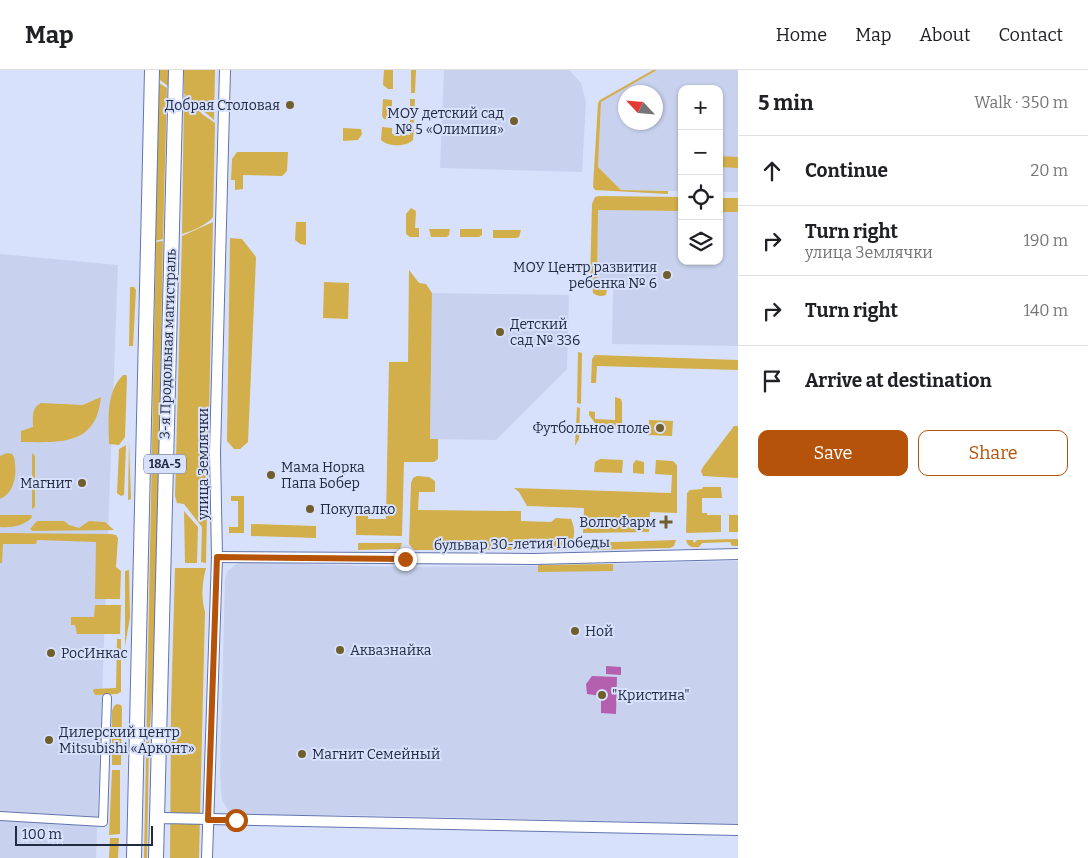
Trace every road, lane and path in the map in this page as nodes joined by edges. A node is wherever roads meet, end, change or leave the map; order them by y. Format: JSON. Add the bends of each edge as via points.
{"nodes":[{"id":1,"x":152,"y":70,"type":"edge"},
{"id":2,"x":176,"y":70,"type":"edge"},
{"id":3,"x":225,"y":70,"type":"edge"},
{"id":4,"x":738,"y":554,"type":"edge"},
{"id":5,"x":217,"y":557,"type":"junction"},
{"id":6,"x":107,"y":698,"type":"dead end"},
{"id":7,"x":2,"y":816,"type":"edge"},
{"id":8,"x":208,"y":820,"type":"junction"},
{"id":9,"x":157,"y":824,"type":"junction"},
{"id":10,"x":738,"y":830,"type":"edge"},
{"id":11,"x":134,"y":858,"type":"edge"},
{"id":12,"x":156,"y":858,"type":"edge"},
{"id":13,"x":206,"y":858,"type":"edge"}],
"edges":[{"from":1,"to":11,"type":"highway","name":"3-я Продольная магистраль","number":"18А-5"},
{"from":2,"to":9,"type":"highway","name":"3-я Продольная магистраль","number":"18А-5"},
{"from":3,"to":5,"type":"main road","name":"улица Землячки","via":[[215,453]]},
{"from":4,"to":5,"type":"main road","name":"бульвар 30-летия Победы","via":[[532,559]]},
{"from":5,"to":8,"type":"main road","name":"улица Землячки"},
{"from":6,"to":7,"type":"street","via":[[103,822]]},
{"from":8,"to":9,"type":"main road","via":[[164,818]]},
{"from":8,"to":10,"type":"main road"},
{"from":8,"to":13,"type":"main road","name":"улица Землячки"},
{"from":9,"to":12,"type":"highway","name":"3-я Продольная магистраль","number":"18А-5"}]}
